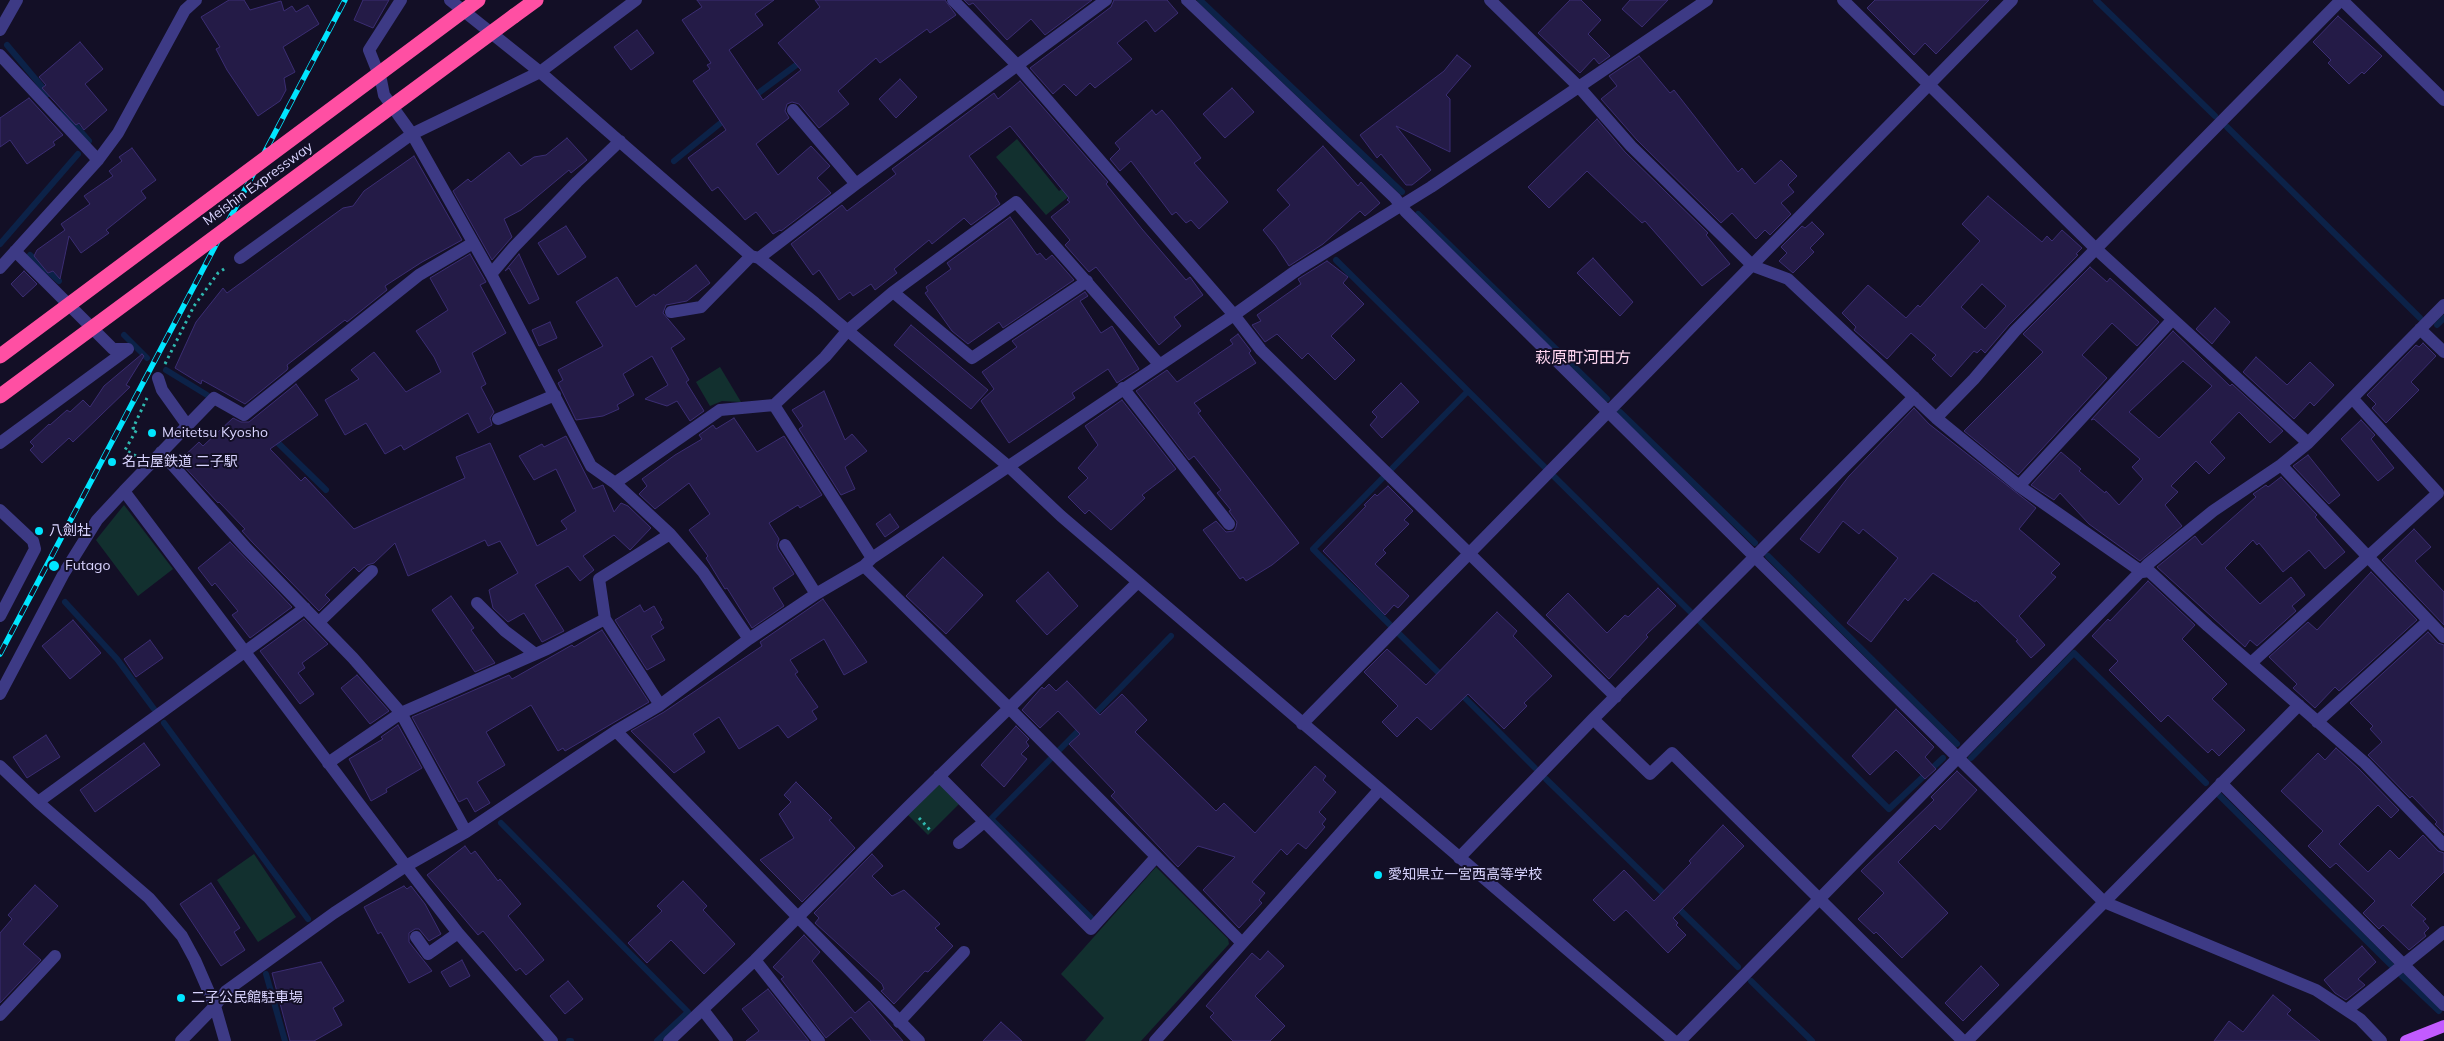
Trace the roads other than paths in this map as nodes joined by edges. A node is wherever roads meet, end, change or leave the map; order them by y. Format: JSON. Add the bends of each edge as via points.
{"nodes":[{"id":1,"x":16,"y":0,"type":"edge"},
{"id":2,"x":196,"y":0,"type":"edge"},
{"id":3,"x":401,"y":0,"type":"edge"},
{"id":4,"x":450,"y":0,"type":"edge"},
{"id":5,"x":478,"y":0,"type":"edge"},
{"id":6,"x":536,"y":0,"type":"edge"},
{"id":7,"x":636,"y":0,"type":"edge"},
{"id":8,"x":953,"y":0,"type":"edge"},
{"id":9,"x":1106,"y":0,"type":"edge"},
{"id":10,"x":1187,"y":0,"type":"edge"},
{"id":11,"x":1490,"y":0,"type":"edge"},
{"id":12,"x":1707,"y":0,"type":"edge"},
{"id":13,"x":1843,"y":0,"type":"edge"},
{"id":14,"x":2012,"y":0,"type":"edge"},
{"id":15,"x":2341,"y":0,"type":"edge"},
{"id":16,"x":0,"y":30,"type":"edge"},
{"id":17,"x":0,"y":54,"type":"edge"},
{"id":18,"x":1017,"y":65,"type":"junction"},
{"id":19,"x":540,"y":72,"type":"junction"},
{"id":20,"x":1930,"y":85,"type":"junction"},
{"id":21,"x":1579,"y":87,"type":"junction"},
{"id":22,"x":2444,"y":100,"type":"edge"},
{"id":23,"x":792,"y":110,"type":"dead end"},
{"id":24,"x":412,"y":134,"type":"junction"},
{"id":25,"x":620,"y":141,"type":"junction"},
{"id":26,"x":98,"y":160,"type":"junction"},
{"id":27,"x":856,"y":184,"type":"junction"},
{"id":28,"x":1401,"y":206,"type":"junction"},
{"id":29,"x":473,"y":243,"type":"junction"},
{"id":30,"x":2095,"y":248,"type":"junction"},
{"id":31,"x":15,"y":251,"type":"junction"},
{"id":32,"x":755,"y":257,"type":"junction"},
{"id":33,"x":240,"y":258,"type":"road end"},
{"id":34,"x":1753,"y":266,"type":"junction"},
{"id":35,"x":0,"y":268,"type":"edge"},
{"id":36,"x":491,"y":274,"type":"junction"},
{"id":37,"x":1087,"y":282,"type":"junction"},
{"id":38,"x":893,"y":292,"type":"junction"},
{"id":39,"x":2444,"y":305,"type":"edge"},
{"id":40,"x":671,"y":312,"type":"dead end"},
{"id":41,"x":1234,"y":315,"type":"junction"},
{"id":42,"x":2172,"y":320,"type":"junction"},
{"id":43,"x":2420,"y":329,"type":"junction"},
{"id":44,"x":848,"y":330,"type":"junction"},
{"id":45,"x":2444,"y":352,"type":"edge"},
{"id":46,"x":0,"y":356,"type":"edge"},
{"id":47,"x":1159,"y":364,"type":"junction"},
{"id":48,"x":158,"y":378,"type":"road end"},
{"id":49,"x":1123,"y":388,"type":"junction"},
{"id":50,"x":556,"y":395,"type":"junction"},
{"id":51,"x":0,"y":396,"type":"edge"},
{"id":52,"x":1914,"y":398,"type":"junction"},
{"id":53,"x":2353,"y":399,"type":"junction"},
{"id":54,"x":774,"y":405,"type":"junction"},
{"id":55,"x":1608,"y":411,"type":"junction"},
{"id":56,"x":1936,"y":418,"type":"junction"},
{"id":57,"x":498,"y":419,"type":"dead end"},
{"id":58,"x":187,"y":425,"type":"junction"},
{"id":59,"x":0,"y":443,"type":"edge"},
{"id":60,"x":2308,"y":443,"type":"junction"},
{"id":61,"x":161,"y":452,"type":"junction"},
{"id":62,"x":2281,"y":465,"type":"junction"},
{"id":63,"x":1008,"y":466,"type":"junction"},
{"id":64,"x":615,"y":483,"type":"junction"},
{"id":65,"x":2019,"y":486,"type":"junction"},
{"id":66,"x":124,"y":491,"type":"junction"},
{"id":67,"x":0,"y":510,"type":"edge"},
{"id":68,"x":1229,"y":524,"type":"dead end"},
{"id":69,"x":670,"y":534,"type":"junction"},
{"id":70,"x":785,"y":545,"type":"dead end"},
{"id":71,"x":1468,"y":553,"type":"junction"},
{"id":72,"x":1756,"y":556,"type":"junction"},
{"id":73,"x":2367,"y":558,"type":"junction"},
{"id":74,"x":868,"y":562,"type":"junction"},
{"id":75,"x":372,"y":570,"type":"dead end"},
{"id":76,"x":2142,"y":572,"type":"junction"},
{"id":77,"x":1138,"y":582,"type":"junction"},
{"id":78,"x":816,"y":594,"type":"junction"},
{"id":79,"x":477,"y":603,"type":"dead end"},
{"id":80,"x":305,"y":608,"type":"junction"},
{"id":81,"x":0,"y":616,"type":"edge"},
{"id":82,"x":605,"y":619,"type":"junction"},
{"id":83,"x":2428,"y":621,"type":"junction"},
{"id":84,"x":319,"y":622,"type":"junction"},
{"id":85,"x":2444,"y":637,"type":"edge"},
{"id":86,"x":749,"y":640,"type":"junction"},
{"id":87,"x":246,"y":652,"type":"junction"},
{"id":88,"x":534,"y":653,"type":"junction"},
{"id":89,"x":2251,"y":663,"type":"junction"},
{"id":90,"x":0,"y":694,"type":"edge"},
{"id":91,"x":1616,"y":697,"type":"junction"},
{"id":92,"x":660,"y":705,"type":"junction"},
{"id":93,"x":2299,"y":705,"type":"junction"},
{"id":94,"x":1009,"y":708,"type":"junction"},
{"id":95,"x":401,"y":713,"type":"junction"},
{"id":96,"x":1593,"y":719,"type":"junction"},
{"id":97,"x":2317,"y":722,"type":"junction"},
{"id":98,"x":1302,"y":724,"type":"junction"},
{"id":99,"x":616,"y":731,"type":"junction"},
{"id":100,"x":1959,"y":758,"type":"junction"},
{"id":101,"x":328,"y":763,"type":"junction"},
{"id":102,"x":0,"y":766,"type":"edge"},
{"id":103,"x":939,"y":776,"type":"junction"},
{"id":104,"x":2221,"y":783,"type":"junction"},
{"id":105,"x":1379,"y":790,"type":"junction"},
{"id":106,"x":38,"y":802,"type":"junction"},
{"id":107,"x":982,"y":822,"type":"junction"},
{"id":108,"x":466,"y":832,"type":"junction"},
{"id":109,"x":959,"y":843,"type":"dead end"},
{"id":110,"x":2444,"y":845,"type":"edge"},
{"id":111,"x":1156,"y":857,"type":"junction"},
{"id":112,"x":1459,"y":858,"type":"junction"},
{"id":113,"x":406,"y":866,"type":"junction"},
{"id":114,"x":1820,"y":900,"type":"junction"},
{"id":115,"x":2104,"y":902,"type":"junction"},
{"id":116,"x":797,"y":918,"type":"junction"},
{"id":117,"x":2444,"y":932,"type":"edge"},
{"id":118,"x":458,"y":933,"type":"junction"},
{"id":119,"x":416,"y":937,"type":"dead end"},
{"id":120,"x":1242,"y":943,"type":"junction"},
{"id":121,"x":964,"y":952,"type":"dead end"},
{"id":122,"x":55,"y":956,"type":"dead end"},
{"id":123,"x":755,"y":960,"type":"junction"},
{"id":124,"x":2403,"y":965,"type":"junction"},
{"id":125,"x":2444,"y":1005,"type":"edge"},
{"id":126,"x":215,"y":1006,"type":"junction"},
{"id":127,"x":703,"y":1010,"type":"junction"},
{"id":128,"x":2347,"y":1010,"type":"junction"},
{"id":129,"x":0,"y":1015,"type":"edge"},
{"id":130,"x":900,"y":1022,"type":"junction"},
{"id":131,"x":2444,"y":1026,"type":"edge"},
{"id":132,"x":181,"y":1041,"type":"edge"},
{"id":133,"x":225,"y":1041,"type":"edge"},
{"id":134,"x":552,"y":1041,"type":"edge"},
{"id":135,"x":669,"y":1041,"type":"edge"},
{"id":136,"x":727,"y":1041,"type":"edge"},
{"id":137,"x":819,"y":1041,"type":"edge"},
{"id":138,"x":918,"y":1041,"type":"edge"},
{"id":139,"x":1155,"y":1041,"type":"edge"},
{"id":140,"x":1674,"y":1041,"type":"edge"},
{"id":141,"x":1680,"y":1041,"type":"edge"},
{"id":142,"x":1963,"y":1041,"type":"edge"},
{"id":143,"x":1968,"y":1041,"type":"edge"},
{"id":144,"x":2381,"y":1041,"type":"edge"},
{"id":145,"x":2406,"y":1041,"type":"edge"}],
"edges":[{"from":1,"to":16,"type":"street"},
{"from":2,"to":26,"type":"street","via":[[185,10],[118,133]]},
{"from":3,"to":24,"type":"street","via":[[369,50],[384,95]]},
{"from":4,"to":19,"type":"street"},
{"from":5,"to":46,"type":"highway","name":"Meishin Expressway","bridge":true},
{"from":6,"to":51,"type":"highway","name":"Meishin Expressway","bridge":true},
{"from":7,"to":19,"type":"street"},
{"from":8,"to":18,"type":"street"},
{"from":9,"to":18,"type":"street"},
{"from":10,"to":28,"type":"street"},
{"from":11,"to":21,"type":"street"},
{"from":12,"to":21,"type":"street"},
{"from":13,"to":20,"type":"street"},
{"from":14,"to":20,"type":"street"},
{"from":15,"to":22,"type":"street"},
{"from":15,"to":30,"type":"street"},
{"from":17,"to":26,"type":"street"},
{"from":18,"to":27,"type":"street"},
{"from":18,"to":41,"type":"street"},
{"from":19,"to":24,"type":"street"},
{"from":19,"to":25,"type":"street"},
{"from":20,"to":30,"type":"street"},
{"from":20,"to":34,"type":"street"},
{"from":21,"to":28,"type":"street"},
{"from":21,"to":34,"type":"street","via":[[1631,146]]},
{"from":23,"to":27,"type":"street"},
{"from":24,"to":29,"type":"street"},
{"from":24,"to":33,"type":"street"},
{"from":25,"to":32,"type":"street"},
{"from":25,"to":36,"type":"street"},
{"from":26,"to":31,"type":"street"},
{"from":27,"to":32,"type":"street"},
{"from":28,"to":41,"type":"street","via":[[1297,270]]},
{"from":28,"to":55,"type":"street"},
{"from":29,"to":36,"type":"street"},
{"from":29,"to":58,"type":"street","via":[[419,275],[244,415],[214,398]]},
{"from":30,"to":42,"type":"street"},
{"from":30,"to":56,"type":"street"},
{"from":31,"to":35,"type":"street"},
{"from":31,"to":59,"type":"street","via":[[113,349],[128,349]]},
{"from":32,"to":40,"type":"street","via":[[701,307]]},
{"from":32,"to":44,"type":"street"},
{"from":34,"to":52,"type":"street","via":[[1788,279]]},
{"from":34,"to":55,"type":"street"},
{"from":36,"to":50,"type":"street"},
{"from":37,"to":38,"type":"street","via":[[972,358]]},
{"from":37,"to":38,"type":"street","via":[[1016,202]]},
{"from":37,"to":47,"type":"street"},
{"from":38,"to":44,"type":"street"},
{"from":39,"to":43,"type":"street"},
{"from":41,"to":47,"type":"street"},
{"from":41,"to":71,"type":"street","via":[[1267,356]]},
{"from":42,"to":60,"type":"street"},
{"from":42,"to":65,"type":"street"},
{"from":43,"to":45,"type":"street"},
{"from":43,"to":53,"type":"street"},
{"from":44,"to":54,"type":"street","via":[[825,357]]},
{"from":44,"to":63,"type":"street"},
{"from":47,"to":49,"type":"street"},
{"from":48,"to":58,"type":"street","via":[[162,390]]},
{"from":49,"to":63,"type":"street"},
{"from":49,"to":68,"type":"street"},
{"from":50,"to":57,"type":"street"},
{"from":50,"to":64,"type":"street","via":[[591,466]]},
{"from":52,"to":56,"type":"street"},
{"from":52,"to":72,"type":"street"},
{"from":53,"to":60,"type":"street"},
{"from":53,"to":73,"type":"street","via":[[2438,493]]},
{"from":54,"to":64,"type":"street","via":[[720,410]]},
{"from":54,"to":74,"type":"street"},
{"from":55,"to":71,"type":"street"},
{"from":55,"to":72,"type":"street"},
{"from":56,"to":65,"type":"street"},
{"from":58,"to":61,"type":"street"},
{"from":60,"to":62,"type":"street"},
{"from":61,"to":66,"type":"street"},
{"from":61,"to":80,"type":"street","via":[[247,549]]},
{"from":62,"to":73,"type":"street"},
{"from":62,"to":76,"type":"street","via":[[2213,512]]},
{"from":63,"to":74,"type":"street"},
{"from":63,"to":77,"type":"street"},
{"from":64,"to":69,"type":"street"},
{"from":65,"to":76,"type":"street"},
{"from":66,"to":87,"type":"street"},
{"from":66,"to":90,"type":"street","via":[[97,520],[64,573]]},
{"from":67,"to":81,"type":"street","via":[[33,542],[35,549]]},
{"from":69,"to":82,"type":"street","via":[[599,579]]},
{"from":69,"to":86,"type":"street","via":[[703,572]]},
{"from":70,"to":78,"type":"street"},
{"from":71,"to":91,"type":"street"},
{"from":71,"to":98,"type":"street"},
{"from":72,"to":91,"type":"street"},
{"from":72,"to":100,"type":"street"},
{"from":73,"to":83,"type":"street"},
{"from":73,"to":89,"type":"street"},
{"from":74,"to":78,"type":"street"},
{"from":74,"to":94,"type":"street"},
{"from":75,"to":84,"type":"street"},
{"from":76,"to":89,"type":"street","via":[[2149,571]]},
{"from":76,"to":100,"type":"street"},
{"from":77,"to":94,"type":"street"},
{"from":77,"to":98,"type":"street"},
{"from":78,"to":86,"type":"street"},
{"from":79,"to":88,"type":"street","via":[[505,631]]},
{"from":80,"to":84,"type":"street"},
{"from":80,"to":87,"type":"street"},
{"from":82,"to":88,"type":"street"},
{"from":82,"to":92,"type":"street"},
{"from":83,"to":85,"type":"street"},
{"from":83,"to":97,"type":"street"},
{"from":84,"to":95,"type":"street"},
{"from":86,"to":92,"type":"street"},
{"from":87,"to":101,"type":"street"},
{"from":87,"to":106,"type":"street"},
{"from":88,"to":95,"type":"street"},
{"from":89,"to":93,"type":"street"},
{"from":91,"to":96,"type":"street"},
{"from":92,"to":99,"type":"street"},
{"from":93,"to":97,"type":"street"},
{"from":93,"to":104,"type":"street"},
{"from":94,"to":103,"type":"street"},
{"from":94,"to":111,"type":"street"},
{"from":95,"to":101,"type":"street"},
{"from":95,"to":108,"type":"street"},
{"from":96,"to":112,"type":"street"},
{"from":96,"to":114,"type":"street","via":[[1650,774],[1672,753]]},
{"from":97,"to":110,"type":"street","via":[[2365,763]]},
{"from":98,"to":105,"type":"street"},
{"from":99,"to":108,"type":"street"},
{"from":99,"to":116,"type":"street"},
{"from":100,"to":114,"type":"street"},
{"from":100,"to":115,"type":"street"},
{"from":101,"to":113,"type":"street"},
{"from":102,"to":106,"type":"street"},
{"from":103,"to":107,"type":"street"},
{"from":103,"to":116,"type":"street"},
{"from":104,"to":115,"type":"street"},
{"from":104,"to":124,"type":"street"},
{"from":105,"to":112,"type":"street"},
{"from":105,"to":120,"type":"street"},
{"from":106,"to":126,"type":"street","via":[[149,898],[182,936]]},
{"from":107,"to":109,"type":"street"},
{"from":107,"to":111,"type":"street","via":[[1091,929]]},
{"from":108,"to":113,"type":"street"},
{"from":111,"to":120,"type":"street"},
{"from":112,"to":140,"type":"street"},
{"from":113,"to":118,"type":"street"},
{"from":113,"to":126,"type":"street","via":[[226,991]]},
{"from":114,"to":141,"type":"street"},
{"from":114,"to":142,"type":"street"},
{"from":115,"to":128,"type":"street","via":[[2316,990]]},
{"from":115,"to":143,"type":"street"},
{"from":116,"to":123,"type":"street"},
{"from":116,"to":130,"type":"street"},
{"from":117,"to":124,"type":"street"},
{"from":118,"to":119,"type":"street","via":[[428,954]]},
{"from":118,"to":134,"type":"street"},
{"from":120,"to":139,"type":"street"},
{"from":121,"to":130,"type":"street"},
{"from":122,"to":129,"type":"street"},
{"from":123,"to":127,"type":"street"},
{"from":123,"to":137,"type":"street"},
{"from":124,"to":125,"type":"street"},
{"from":124,"to":128,"type":"street"},
{"from":126,"to":132,"type":"street"},
{"from":126,"to":133,"type":"street"},
{"from":127,"to":135,"type":"street"},
{"from":127,"to":136,"type":"street"},
{"from":128,"to":144,"type":"street"},
{"from":130,"to":138,"type":"street"},
{"from":131,"to":145,"type":"main road"}]}
